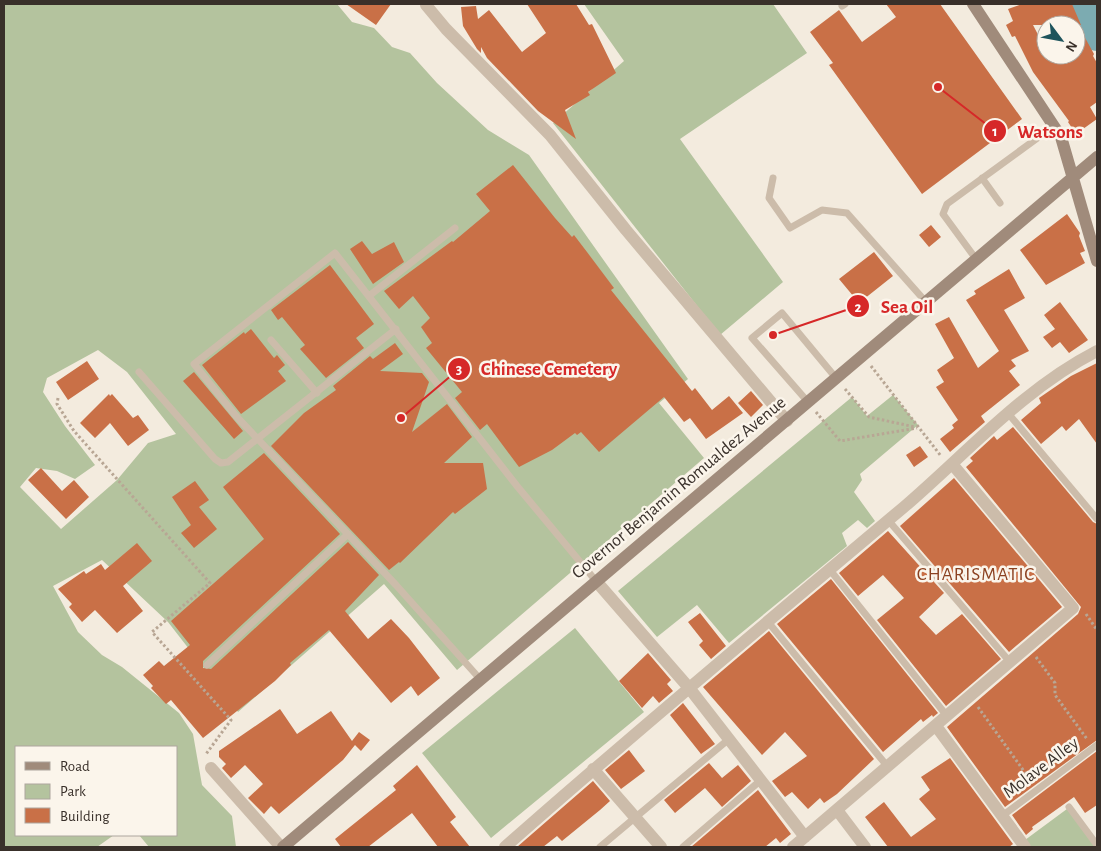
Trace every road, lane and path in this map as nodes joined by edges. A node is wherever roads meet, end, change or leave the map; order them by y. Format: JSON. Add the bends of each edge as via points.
{"nodes":[{"id":1,"x":973,"y":4,"type":"edge"},
{"id":2,"x":426,"y":6,"type":"dead end"},
{"id":3,"x":1054,"y":126,"type":"junction"},
{"id":4,"x":1097,"y":157,"type":"edge"},
{"id":5,"x":1072,"y":177,"type":"junction"},
{"id":6,"x":773,"y":178,"type":"dead end"},
{"id":7,"x":982,"y":178,"type":"junction"},
{"id":8,"x":1000,"y":203,"type":"dead end"},
{"id":9,"x":455,"y":228,"type":"dead end"},
{"id":10,"x":976,"y":259,"type":"junction"},
{"id":11,"x":1097,"y":261,"type":"edge"},
{"id":12,"x":369,"y":296,"type":"junction"},
{"id":13,"x":926,"y":302,"type":"junction"},
{"id":14,"x":396,"y":329,"type":"junction"},
{"id":15,"x":271,"y":340,"type":"dead end"},
{"id":16,"x":1097,"y":352,"type":"edge"},
{"id":17,"x":863,"y":355,"type":"junction"},
{"id":18,"x":139,"y":372,"type":"dead end"},
{"id":19,"x":836,"y":378,"type":"junction"},
{"id":20,"x":317,"y":393,"type":"junction"},
{"id":21,"x":58,"y":398,"type":"dead end"},
{"id":22,"x":808,"y":402,"type":"junction"},
{"id":23,"x":1007,"y":412,"type":"junction"},
{"id":24,"x":787,"y":421,"type":"junction"},
{"id":25,"x":918,"y":428,"type":"junction"},
{"id":26,"x":258,"y":438,"type":"junction"},
{"id":27,"x":952,"y":466,"type":"junction"},
{"id":28,"x":1097,"y":518,"type":"edge"},
{"id":29,"x":888,"y":520,"type":"junction"},
{"id":30,"x":348,"y":534,"type":"junction"},
{"id":31,"x":830,"y":570,"type":"junction"},
{"id":32,"x":596,"y":581,"type":"junction"},
{"id":33,"x":1073,"y":608,"type":"junction"},
{"id":34,"x":768,"y":622,"type":"junction"},
{"id":35,"x":1097,"y":630,"type":"edge"},
{"id":36,"x":1027,"y":646,"type":"junction"},
{"id":37,"x":1010,"y":662,"type":"junction"},
{"id":38,"x":207,"y":665,"type":"dead end"},
{"id":39,"x":480,"y":679,"type":"junction"},
{"id":40,"x":690,"y":689,"type":"junction"},
{"id":41,"x":970,"y":696,"type":"junction"},
{"id":42,"x":947,"y":716,"type":"junction"},
{"id":43,"x":936,"y":726,"type":"junction"},
{"id":44,"x":729,"y":739,"type":"junction"},
{"id":45,"x":1095,"y":746,"type":"edge"},
{"id":46,"x":888,"y":767,"type":"junction"},
{"id":47,"x":211,"y":768,"type":"joint"},
{"id":48,"x":593,"y":769,"type":"junction"},
{"id":49,"x":762,"y":780,"type":"junction"},
{"id":50,"x":1037,"y":790,"type":"junction"},
{"id":51,"x":1069,"y":807,"type":"dead end"},
{"id":52,"x":837,"y":810,"type":"junction"},
{"id":53,"x":1002,"y":816,"type":"junction"},
{"id":54,"x":636,"y":817,"type":"junction"},
{"id":55,"x":805,"y":837,"type":"junction"},
{"id":56,"x":1097,"y":846,"type":"edge"},
{"id":57,"x":282,"y":847,"type":"edge"},
{"id":58,"x":505,"y":847,"type":"edge"},
{"id":59,"x":600,"y":847,"type":"edge"},
{"id":60,"x":661,"y":847,"type":"edge"},
{"id":61,"x":683,"y":847,"type":"edge"},
{"id":62,"x":793,"y":847,"type":"edge"},
{"id":63,"x":865,"y":847,"type":"edge"},
{"id":64,"x":1025,"y":847,"type":"edge"}],
"edges":[{"from":1,"to":3,"type":"main road"},
{"from":2,"to":24,"type":"street","via":[[550,135]]},
{"from":3,"to":5,"type":"main road","via":[[1061,137]]},
{"from":3,"to":7,"type":"lane"},
{"from":4,"to":5,"type":"main road","name":"Governor Benjamin Romualdez Avenue"},
{"from":5,"to":10,"type":"main road","name":"Governor Benjamin Romualdez Avenue"},
{"from":5,"to":11,"type":"main road"},
{"from":6,"to":13,"type":"lane","via":[[769,198],[790,228],[822,210],[847,213]]},
{"from":7,"to":8,"type":"lane"},
{"from":7,"to":10,"type":"lane","via":[[947,204],[943,214]]},
{"from":9,"to":12,"type":"lane"},
{"from":10,"to":13,"type":"main road","name":"Governor Benjamin Romualdez Avenue"},
{"from":12,"to":14,"type":"lane"},
{"from":12,"to":26,"type":"lane","via":[[335,253],[194,364]]},
{"from":13,"to":17,"type":"main road","name":"Governor Benjamin Romualdez Avenue"},
{"from":14,"to":20,"type":"lane"},
{"from":14,"to":32,"type":"lane","via":[[517,486]]},
{"from":15,"to":20,"type":"lane"},
{"from":16,"to":23,"type":"street","via":[[1068,368]]},
{"from":17,"to":19,"type":"main road","name":"Governor Benjamin Romualdez Avenue"},
{"from":17,"to":25,"type":"path"},
{"from":18,"to":26,"type":"lane","via":[[214,459],[221,463],[228,462]]},
{"from":19,"to":22,"type":"main road","name":"Governor Benjamin Romualdez Avenue"},
{"from":19,"to":22,"type":"lane","via":[[782,314],[752,338]]},
{"from":19,"to":25,"type":"path","via":[[869,417]]},
{"from":20,"to":26,"type":"lane"},
{"from":21,"to":47,"type":"path","via":[[57,404],[74,431],[210,582],[152,632],[231,720],[203,759]]},
{"from":22,"to":24,"type":"main road","name":"Governor Benjamin Romualdez Avenue"},
{"from":22,"to":25,"type":"path","via":[[840,441]]},
{"from":23,"to":27,"type":"street"},
{"from":23,"to":28,"type":"lane"},
{"from":24,"to":32,"type":"main road","name":"Governor Benjamin Romualdez Avenue"},
{"from":25,"to":27,"type":"path"},
{"from":26,"to":30,"type":"lane"},
{"from":27,"to":29,"type":"street"},
{"from":27,"to":33,"type":"street"},
{"from":29,"to":31,"type":"street"},
{"from":29,"to":37,"type":"lane"},
{"from":30,"to":38,"type":"lane"},
{"from":30,"to":39,"type":"lane"},
{"from":31,"to":34,"type":"street"},
{"from":31,"to":42,"type":"lane"},
{"from":32,"to":39,"type":"main road","name":"Governor Benjamin Romualdez Avenue"},
{"from":32,"to":40,"type":"street"},
{"from":33,"to":35,"type":"path","via":[[1084,612]]},
{"from":33,"to":36,"type":"street"},
{"from":34,"to":40,"type":"street"},
{"from":34,"to":46,"type":"lane"},
{"from":36,"to":37,"type":"street"},
{"from":36,"to":45,"type":"path","via":[[1055,683],[1055,695]]},
{"from":37,"to":41,"type":"street"},
{"from":39,"to":57,"type":"main road","name":"Governor Benjamin Romualdez Avenue"},
{"from":40,"to":44,"type":"street"},
{"from":40,"to":48,"type":"street"},
{"from":41,"to":42,"type":"street"},
{"from":41,"to":50,"type":"path"},
{"from":42,"to":43,"type":"street"},
{"from":43,"to":46,"type":"street"},
{"from":43,"to":53,"type":"street"},
{"from":44,"to":49,"type":"street"},
{"from":44,"to":54,"type":"lane"},
{"from":45,"to":50,"type":"lane","name":"Molave Alley"},
{"from":46,"to":52,"type":"street"},
{"from":47,"to":57,"type":"street"},
{"from":48,"to":54,"type":"street"},
{"from":48,"to":58,"type":"street"},
{"from":49,"to":55,"type":"street"},
{"from":49,"to":61,"type":"lane"},
{"from":50,"to":53,"type":"lane","name":"Molave Alley"},
{"from":51,"to":56,"type":"lane"},
{"from":52,"to":55,"type":"street"},
{"from":52,"to":63,"type":"street"},
{"from":53,"to":64,"type":"street"},
{"from":54,"to":59,"type":"lane"},
{"from":54,"to":60,"type":"street"},
{"from":55,"to":62,"type":"street"}]}
